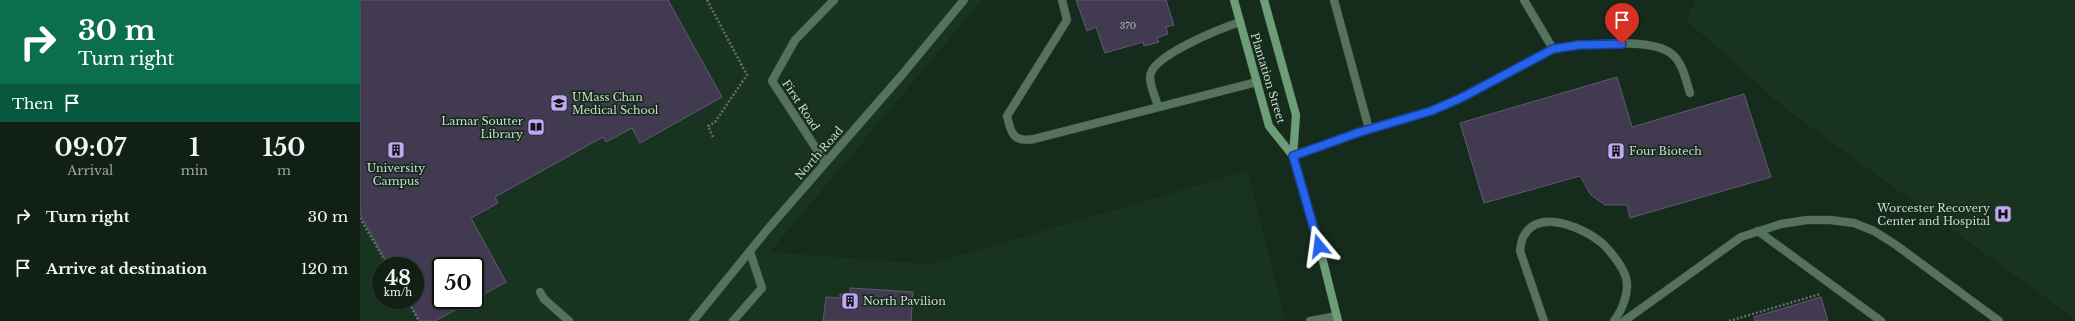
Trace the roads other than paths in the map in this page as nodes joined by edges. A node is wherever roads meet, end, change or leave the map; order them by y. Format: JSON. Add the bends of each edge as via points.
{"nodes":[{"id":1,"x":834,"y":0,"type":"edge"},
{"id":2,"x":964,"y":0,"type":"edge"},
{"id":3,"x":1062,"y":0,"type":"edge"},
{"id":4,"x":1234,"y":0,"type":"edge"},
{"id":5,"x":1264,"y":0,"type":"edge"},
{"id":6,"x":1334,"y":0,"type":"edge"},
{"id":7,"x":1524,"y":0,"type":"edge"},
{"id":8,"x":1240,"y":22,"type":"junction"},
{"id":9,"x":1553,"y":49,"type":"junction"},
{"id":10,"x":1257,"y":82,"type":"junction"},
{"id":11,"x":1690,"y":93,"type":"dead end"},
{"id":12,"x":1158,"y":107,"type":"junction"},
{"id":13,"x":1369,"y":129,"type":"junction"},
{"id":14,"x":1293,"y":156,"type":"junction"},
{"id":15,"x":825,"y":162,"type":"junction"},
{"id":16,"x":1758,"y":231,"type":"junction"},
{"id":17,"x":750,"y":252,"type":"junction"},
{"id":18,"x":540,"y":292,"type":"dead end"},
{"id":19,"x":1337,"y":318,"type":"edge"},
{"id":20,"x":569,"y":321,"type":"edge"},
{"id":21,"x":692,"y":321,"type":"edge"},
{"id":22,"x":733,"y":321,"type":"edge"},
{"id":23,"x":1310,"y":321,"type":"edge"},
{"id":24,"x":1544,"y":321,"type":"edge"},
{"id":25,"x":1614,"y":321,"type":"edge"},
{"id":26,"x":1624,"y":321,"type":"edge"},
{"id":27,"x":1881,"y":321,"type":"edge"},
{"id":28,"x":1999,"y":321,"type":"edge"}],
"edges":[{"from":1,"to":15,"type":"street","name":"First Road","via":[[795,40],[772,81]]},
{"from":2,"to":15,"type":"street","name":"North Road"},
{"from":3,"to":12,"type":"street","via":[[1067,20],[1007,116],[1013,135],[1026,141]]},
{"from":4,"to":8,"type":"main road","name":"Plantation Street"},
{"from":5,"to":14,"type":"main road","name":"Plantation Street","via":[[1296,115]]},
{"from":6,"to":13,"type":"street"},
{"from":7,"to":9,"type":"street"},
{"from":8,"to":10,"type":"main road","name":"Plantation Street"},
{"from":8,"to":12,"type":"street","via":[[1175,51],[1152,71],[1150,77]]},
{"from":9,"to":11,"type":"street","via":[[1578,45],[1644,44],[1667,50],[1682,68]]},
{"from":9,"to":13,"type":"street","via":[[1461,98],[1431,111]]},
{"from":10,"to":12,"type":"street"},
{"from":10,"to":14,"type":"main road","name":"Plantation Street","via":[[1269,126]]},
{"from":13,"to":14,"type":"street"},
{"from":14,"to":19,"type":"main road","name":"Plantation Street","via":[[1324,261]]},
{"from":15,"to":17,"type":"street","name":"North Road"},
{"from":16,"to":26,"type":"street","via":[[1741,238]]},
{"from":16,"to":27,"type":"street"},
{"from":16,"to":28,"type":"street","via":[[1807,220],[1854,223],[1896,244]]},
{"from":17,"to":21,"type":"street","name":"North Road"},
{"from":17,"to":22,"type":"street","via":[[762,288]]},
{"from":18,"to":20,"type":"street","via":[[544,299]]},
{"from":19,"to":23,"type":"street"},
{"from":24,"to":25,"type":"street","via":[[1520,251],[1522,240],[1528,230],[1544,221],[1575,227],[1603,244],[1618,263],[1626,278],[1627,289],[1622,311]]}]}
